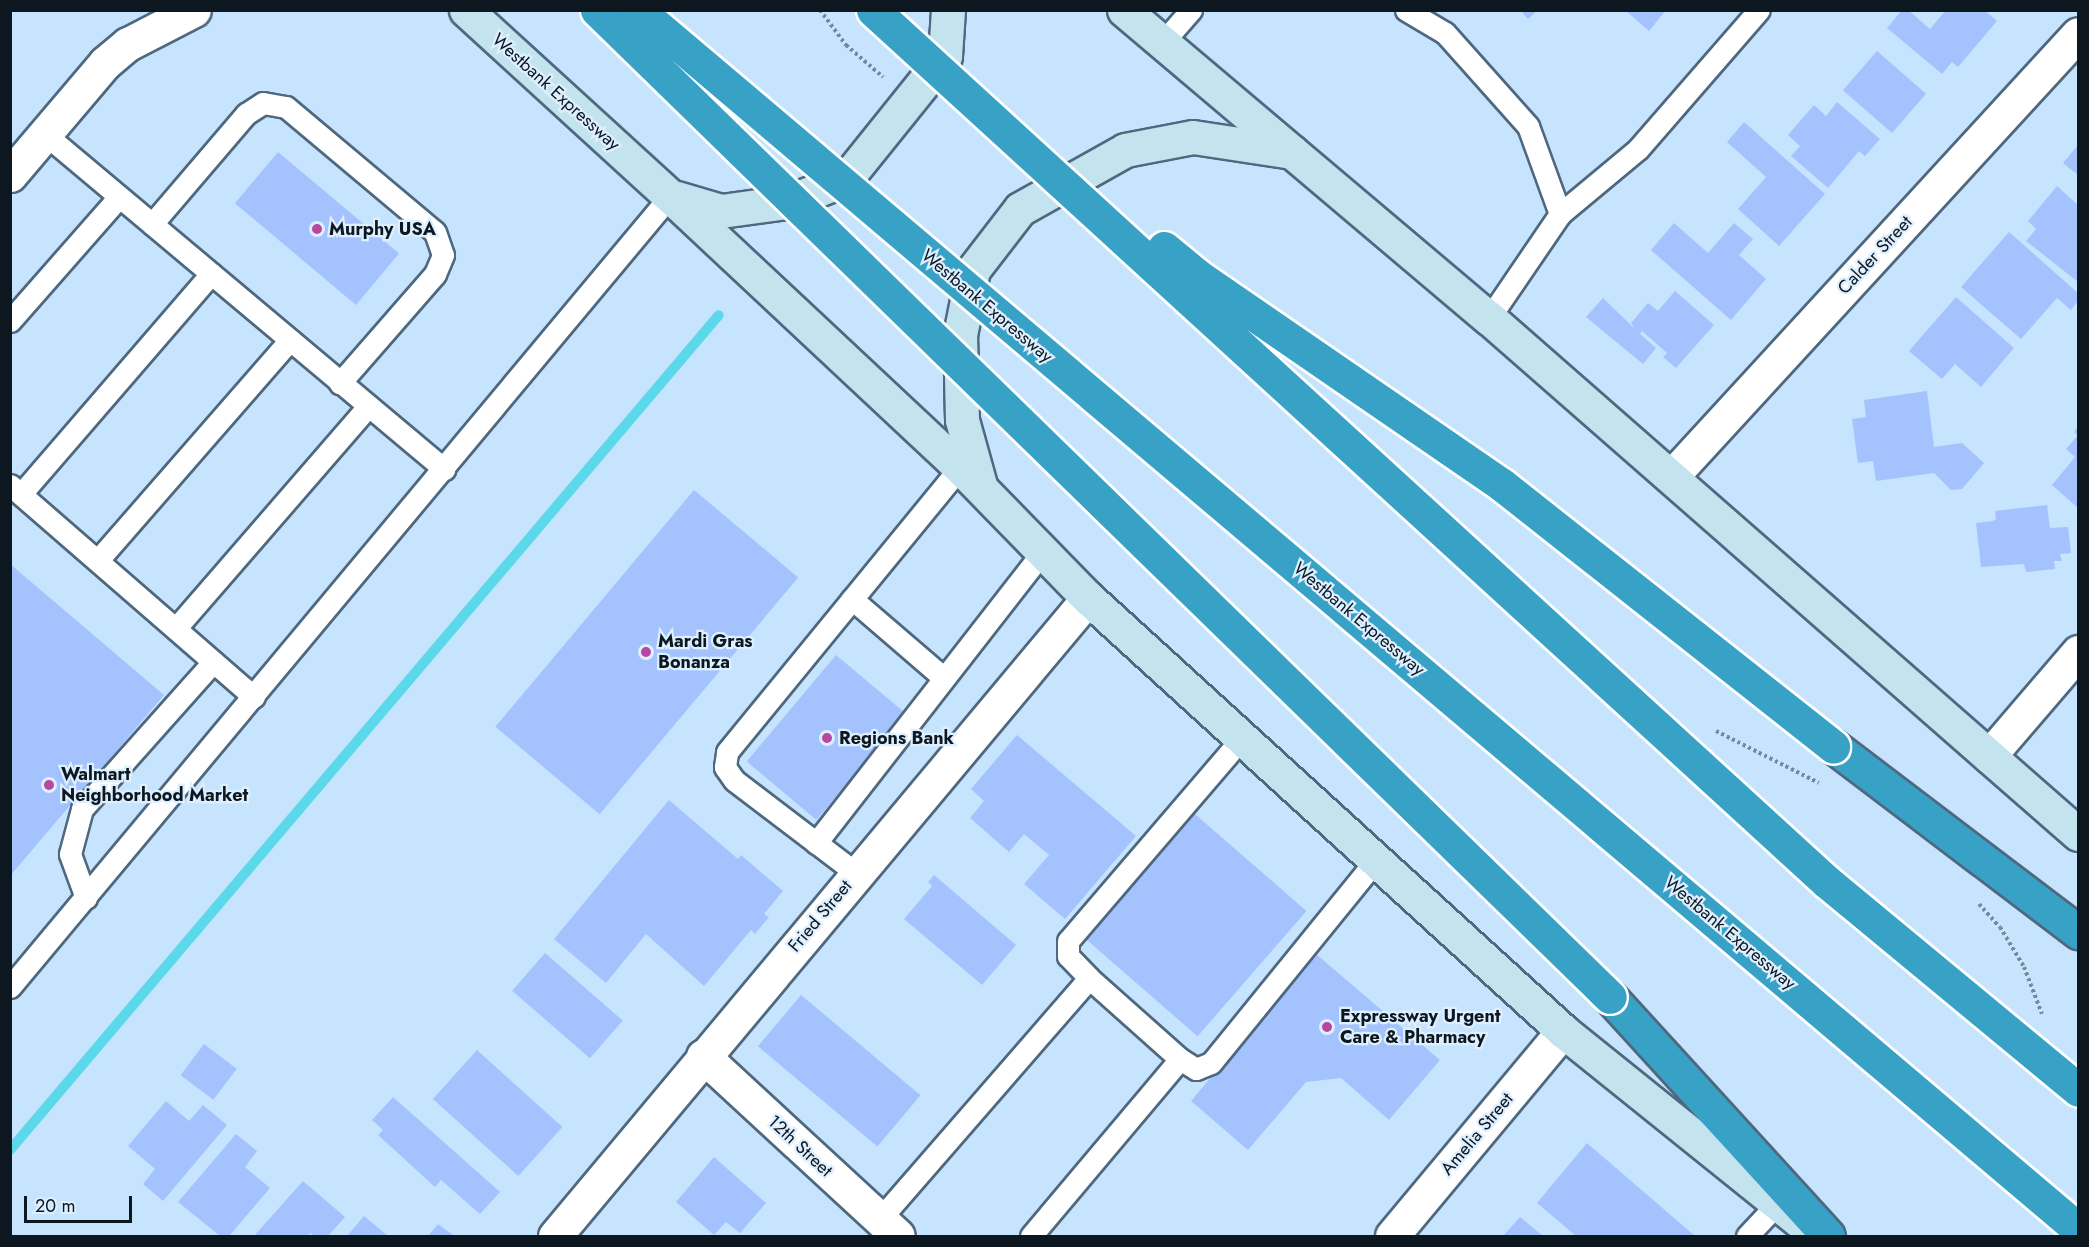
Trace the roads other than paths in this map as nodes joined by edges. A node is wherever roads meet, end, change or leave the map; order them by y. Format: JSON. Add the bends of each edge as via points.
{"nodes":[{"id":1,"x":194,"y":10,"type":"edge"},
{"id":2,"x":466,"y":10,"type":"edge"},
{"id":3,"x":597,"y":10,"type":"edge"},
{"id":4,"x":638,"y":10,"type":"edge"},
{"id":5,"x":873,"y":10,"type":"edge"},
{"id":6,"x":878,"y":10,"type":"edge"},
{"id":7,"x":948,"y":10,"type":"edge"},
{"id":8,"x":1124,"y":10,"type":"edge"},
{"id":9,"x":1191,"y":10,"type":"edge"},
{"id":10,"x":1406,"y":10,"type":"edge"},
{"id":11,"x":1759,"y":10,"type":"edge"},
{"id":12,"x":1162,"y":43,"type":"junction"},
{"id":13,"x":2075,"y":45,"type":"edge"},
{"id":14,"x":46,"y":135,"type":"junction"},
{"id":15,"x":1292,"y":152,"type":"junction"},
{"id":16,"x":10,"y":175,"type":"edge"},
{"id":17,"x":670,"y":196,"type":"junction"},
{"id":18,"x":119,"y":197,"type":"junction"},
{"id":19,"x":1560,"y":213,"type":"junction"},
{"id":20,"x":152,"y":224,"type":"junction"},
{"id":21,"x":211,"y":274,"type":"junction"},
{"id":22,"x":1489,"y":318,"type":"junction"},
{"id":23,"x":10,"y":321,"type":"edge"},
{"id":24,"x":290,"y":340,"type":"junction"},
{"id":25,"x":340,"y":382,"type":"junction"},
{"id":26,"x":369,"y":406,"type":"junction"},
{"id":27,"x":444,"y":469,"type":"junction"},
{"id":28,"x":1672,"y":476,"type":"junction"},
{"id":29,"x":970,"y":477,"type":"junction"},
{"id":30,"x":16,"y":489,"type":"edge"},
{"id":31,"x":1043,"y":551,"type":"junction"},
{"id":32,"x":98,"y":560,"type":"junction"},
{"id":33,"x":1088,"y":598,"type":"junction"},
{"id":34,"x":852,"y":599,"type":"junction"},
{"id":35,"x":176,"y":628,"type":"junction"},
{"id":36,"x":2079,"y":652,"type":"edge"},
{"id":37,"x":213,"y":662,"type":"junction"},
{"id":38,"x":944,"y":678,"type":"junction"},
{"id":39,"x":254,"y":697,"type":"junction"},
{"id":40,"x":1242,"y":738,"type":"junction"},
{"id":41,"x":1989,"y":756,"type":"junction"},
{"id":42,"x":2079,"y":834,"type":"edge"},
{"id":43,"x":816,"y":843,"type":"junction"},
{"id":44,"x":1376,"y":860,"type":"junction"},
{"id":45,"x":856,"y":873,"type":"junction"},
{"id":46,"x":86,"y":898,"type":"junction"},
{"id":47,"x":2079,"y":932,"type":"edge"},
{"id":48,"x":13,"y":978,"type":"edge"},
{"id":49,"x":1089,"y":978,"type":"junction"},
{"id":50,"x":1563,"y":1031,"type":"junction"},
{"id":51,"x":704,"y":1056,"type":"junction"},
{"id":52,"x":1180,"y":1059,"type":"junction"},
{"id":53,"x":2079,"y":1090,"type":"edge"},
{"id":54,"x":1777,"y":1204,"type":"junction"},
{"id":55,"x":888,"y":1228,"type":"edge"},
{"id":56,"x":2079,"y":1229,"type":"edge"},
{"id":57,"x":555,"y":1236,"type":"edge"},
{"id":58,"x":1031,"y":1236,"type":"edge"},
{"id":59,"x":1392,"y":1236,"type":"edge"},
{"id":60,"x":1747,"y":1236,"type":"edge"},
{"id":61,"x":1818,"y":1236,"type":"edge"},
{"id":62,"x":1828,"y":1236,"type":"edge"}],
"edges":[{"from":1,"to":14,"type":"street","via":[[105,63]]},
{"from":2,"to":17,"type":"main road","name":"Westbank Expressway"},
{"from":3,"to":62,"type":"highway","bridge":true,"via":[[1610,997]]},
{"from":4,"to":56,"type":"highway","name":"Westbank Expressway","bridge":true},
{"from":5,"to":53,"type":"highway","bridge":true,"via":[[1827,882]]},
{"from":6,"to":47,"type":"highway","bridge":true,"via":[[1198,276],[1502,485],[1833,746]]},
{"from":7,"to":17,"type":"main road","via":[[945,56],[846,179],[787,202],[721,211]]},
{"from":8,"to":12,"type":"main road"},
{"from":9,"to":12,"type":"lane"},
{"from":10,"to":19,"type":"lane","via":[[1445,33],[1528,126]]},
{"from":11,"to":19,"type":"lane","via":[[1638,148]]},
{"from":12,"to":15,"type":"main road"},
{"from":13,"to":28,"type":"street","name":"Calder Street"},
{"from":14,"to":16,"type":"street"},
{"from":14,"to":18,"type":"lane"},
{"from":15,"to":22,"type":"main road"},
{"from":15,"to":29,"type":"main road","via":[[1193,137],[1125,150],[1020,209],[973,270],[960,335],[962,420]]},
{"from":17,"to":27,"type":"lane"},
{"from":17,"to":29,"type":"main road","name":"Westbank Expressway"},
{"from":18,"to":20,"type":"lane"},
{"from":18,"to":23,"type":"lane"},
{"from":19,"to":22,"type":"lane"},
{"from":20,"to":21,"type":"lane"},
{"from":20,"to":25,"type":"lane","via":[[246,114],[263,103],[286,107],[435,232],[443,255],[435,274]]},
{"from":21,"to":24,"type":"lane"},
{"from":21,"to":30,"type":"lane"},
{"from":22,"to":28,"type":"main road"},
{"from":24,"to":25,"type":"lane"},
{"from":24,"to":32,"type":"lane"},
{"from":25,"to":26,"type":"lane"},
{"from":26,"to":27,"type":"lane"},
{"from":26,"to":35,"type":"lane"},
{"from":27,"to":39,"type":"lane"},
{"from":28,"to":41,"type":"main road"},
{"from":29,"to":31,"type":"main road","name":"Westbank Expressway"},
{"from":29,"to":34,"type":"lane"},
{"from":30,"to":32,"type":"lane"},
{"from":31,"to":33,"type":"main road","name":"Westbank Expressway"},
{"from":31,"to":38,"type":"lane"},
{"from":32,"to":35,"type":"lane"},
{"from":33,"to":40,"type":"main road","name":"Westbank Expressway"},
{"from":33,"to":45,"type":"street","name":"Fried Street"},
{"from":34,"to":38,"type":"lane"},
{"from":34,"to":43,"type":"lane","via":[[727,752],[726,767],[734,780]]},
{"from":35,"to":37,"type":"lane"},
{"from":36,"to":41,"type":"street"},
{"from":37,"to":39,"type":"lane"},
{"from":37,"to":46,"type":"lane","via":[[82,808],[70,854]]},
{"from":38,"to":43,"type":"lane"},
{"from":39,"to":46,"type":"lane"},
{"from":40,"to":44,"type":"main road","name":"Westbank Expressway"},
{"from":40,"to":49,"type":"lane","via":[[1068,941],[1068,956]]},
{"from":41,"to":42,"type":"main road"},
{"from":43,"to":45,"type":"lane"},
{"from":44,"to":50,"type":"main road","name":"Westbank Expressway"},
{"from":44,"to":52,"type":"lane","via":[[1211,1064],[1196,1069]]},
{"from":45,"to":51,"type":"street","name":"Fried Street"},
{"from":46,"to":48,"type":"lane"},
{"from":49,"to":52,"type":"lane"},
{"from":49,"to":55,"type":"lane"},
{"from":50,"to":54,"type":"main road","name":"Westbank Expressway"},
{"from":50,"to":59,"type":"street","name":"Amelia Street"},
{"from":51,"to":55,"type":"street","name":"12th Street"},
{"from":51,"to":57,"type":"street","name":"Fried Street"},
{"from":52,"to":58,"type":"lane"},
{"from":54,"to":60,"type":"lane"},
{"from":54,"to":61,"type":"main road","name":"Westbank Expressway"}]}
